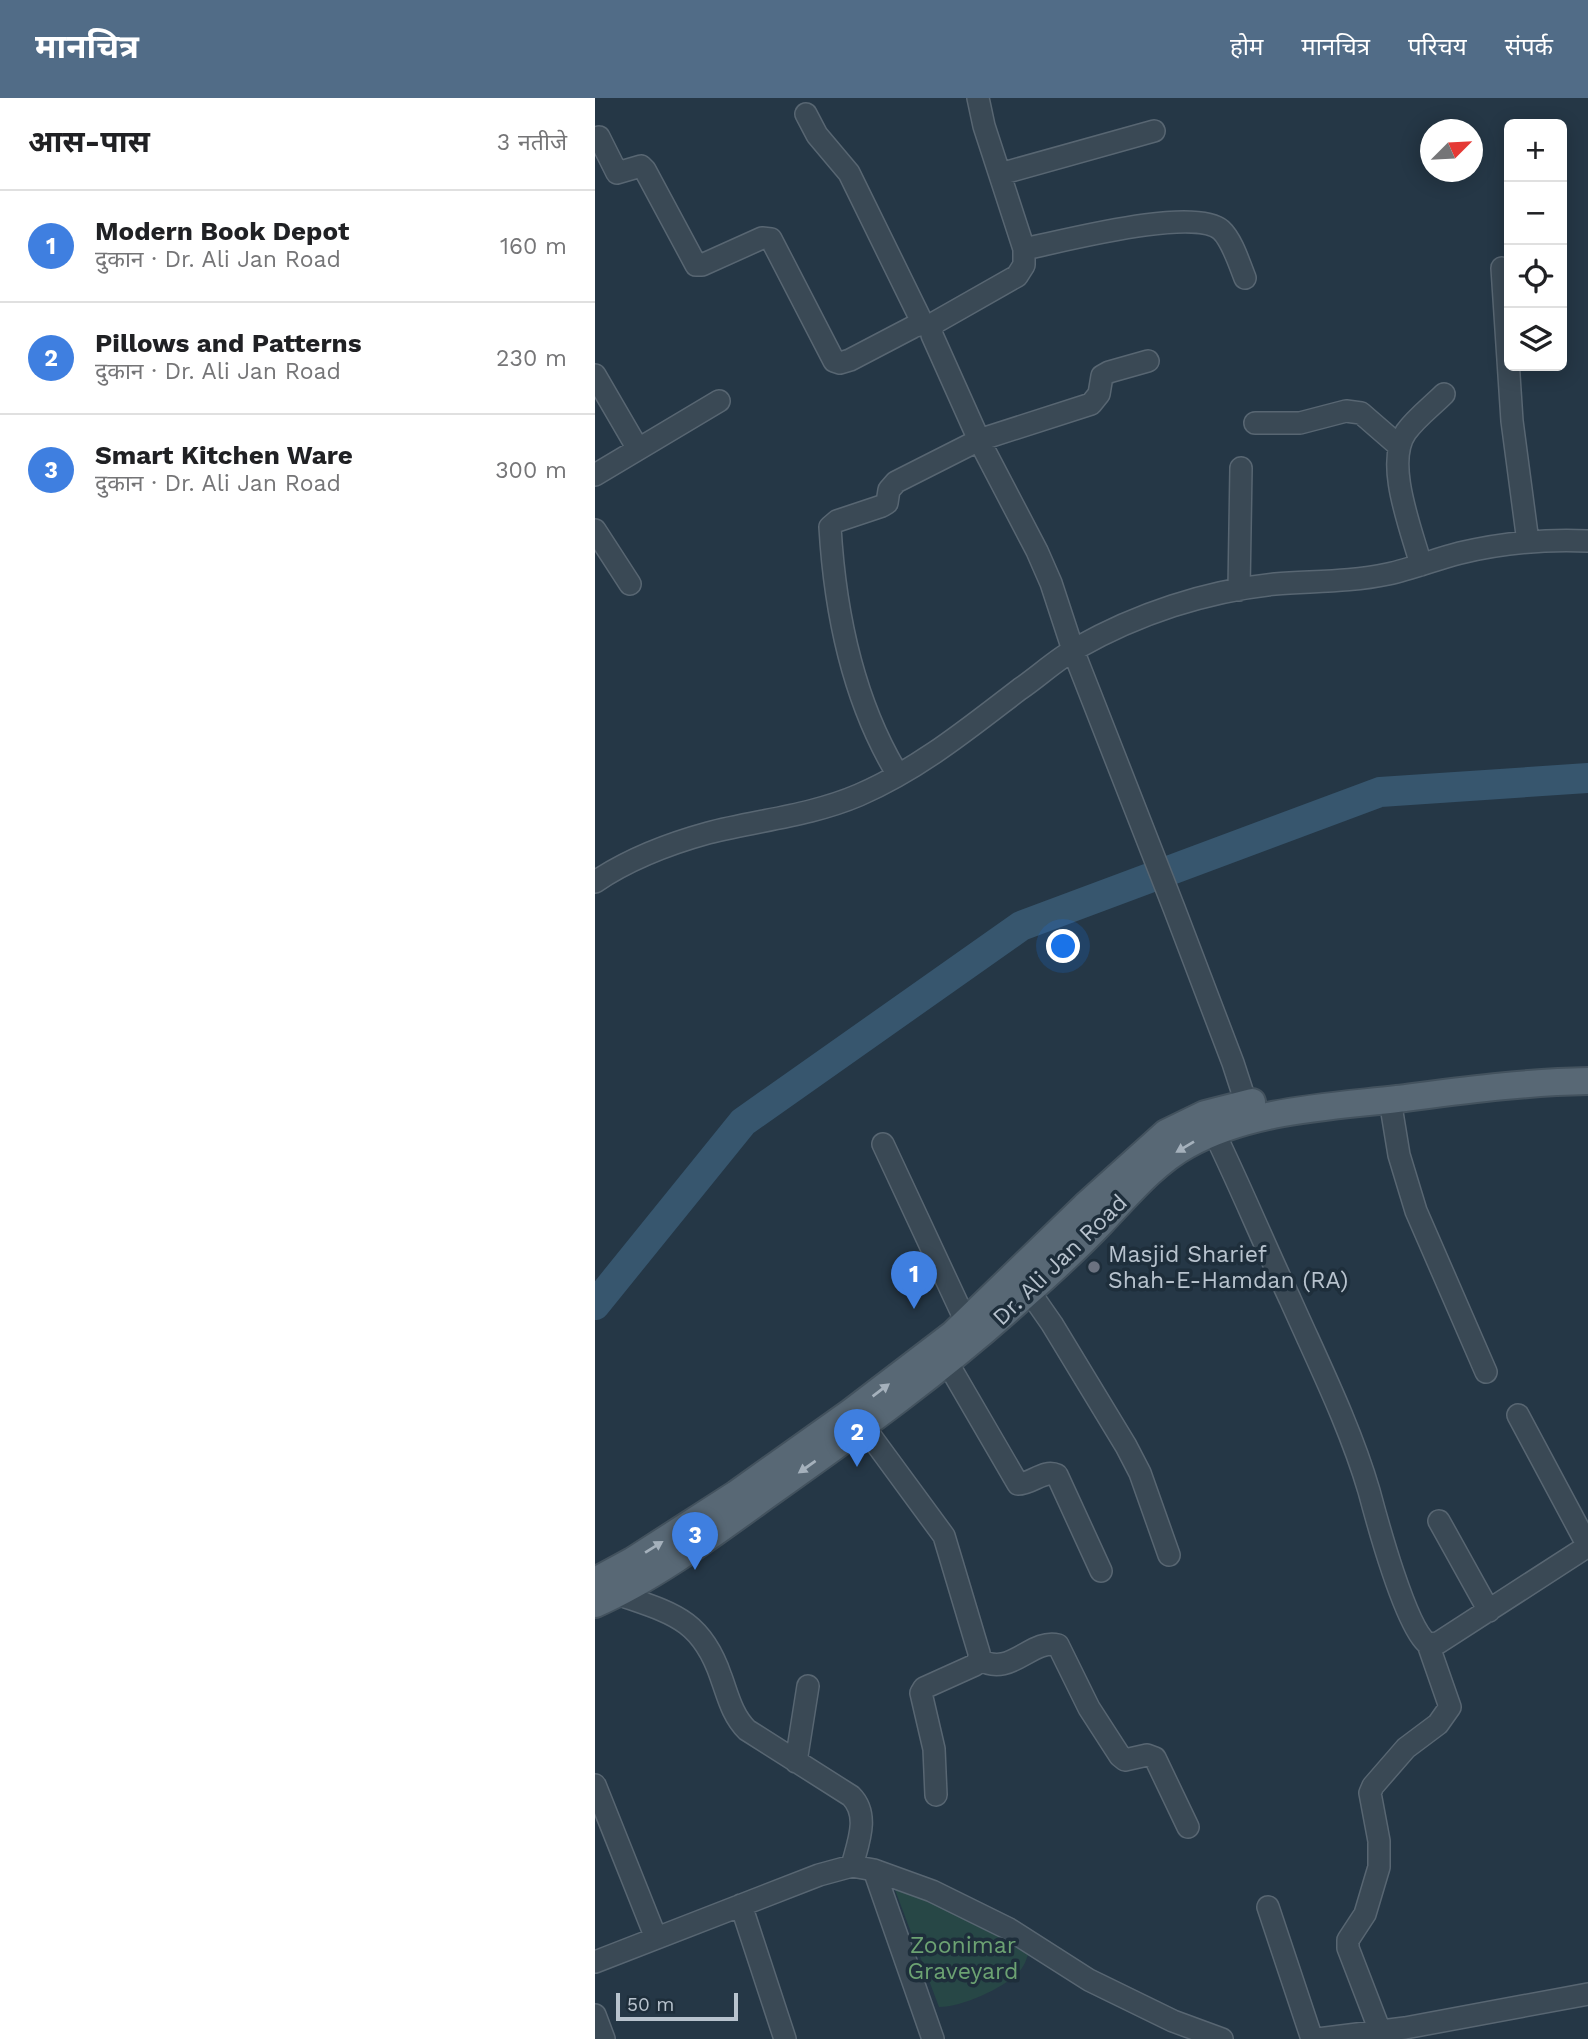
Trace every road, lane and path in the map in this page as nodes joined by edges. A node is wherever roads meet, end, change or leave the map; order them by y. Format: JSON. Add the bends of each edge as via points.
{"nodes":[{"id":1,"x":978,"y":98,"type":"edge"},
{"id":2,"x":806,"y":114,"type":"dead end"},
{"id":3,"x":1154,"y":131,"type":"dead end"},
{"id":4,"x":599,"y":137,"type":"dead end"},
{"id":5,"x":1000,"y":174,"type":"junction"},
{"id":6,"x":1024,"y":249,"type":"junction"},
{"id":7,"x":1502,"y":268,"type":"dead end"},
{"id":8,"x":1245,"y":278,"type":"dead end"},
{"id":9,"x":928,"y":325,"type":"junction"},
{"id":10,"x":1148,"y":362,"type":"dead end"},
{"id":11,"x":595,"y":375,"type":"edge"},
{"id":12,"x":1444,"y":394,"type":"dead end"},
{"id":13,"x":719,"y":401,"type":"dead end"},
{"id":14,"x":1255,"y":423,"type":"dead end"},
{"id":15,"x":979,"y":440,"type":"junction"},
{"id":16,"x":1399,"y":446,"type":"junction"},
{"id":17,"x":638,"y":449,"type":"junction"},
{"id":18,"x":1241,"y":468,"type":"dead end"},
{"id":19,"x":595,"y":475,"type":"edge"},
{"id":20,"x":595,"y":530,"type":"edge"},
{"id":21,"x":1588,"y":541,"type":"edge"},
{"id":22,"x":1528,"y":542,"type":"junction"},
{"id":23,"x":1422,"y":565,"type":"junction"},
{"id":24,"x":630,"y":584,"type":"dead end"},
{"id":25,"x":1239,"y":590,"type":"junction"},
{"id":26,"x":1073,"y":650,"type":"junction"},
{"id":27,"x":898,"y":775,"type":"junction"},
{"id":28,"x":595,"y":882,"type":"edge"},
{"id":29,"x":1588,"y":1063,"type":"edge"},
{"id":30,"x":1588,"y":1081,"type":"edge"},
{"id":31,"x":1390,"y":1100,"type":"junction"},
{"id":32,"x":1246,"y":1103,"type":"junction"},
{"id":33,"x":1209,"y":1123,"type":"junction"},
{"id":34,"x":883,"y":1144,"type":"dead end"},
{"id":35,"x":1029,"y":1291,"type":"junction"},
{"id":36,"x":966,"y":1322,"type":"junction"},
{"id":37,"x":947,"y":1362,"type":"junction"},
{"id":38,"x":1486,"y":1372,"type":"dead end"},
{"id":39,"x":1518,"y":1415,"type":"dead end"},
{"id":40,"x":864,"y":1427,"type":"junction"},
{"id":41,"x":1439,"y":1521,"type":"dead end"},
{"id":42,"x":1168,"y":1555,"type":"dead end"},
{"id":43,"x":1101,"y":1571,"type":"dead end"},
{"id":44,"x":602,"y":1593,"type":"edge"},
{"id":45,"x":1489,"y":1611,"type":"junction"},
{"id":46,"x":1428,"y":1644,"type":"junction"},
{"id":47,"x":979,"y":1659,"type":"junction"},
{"id":48,"x":808,"y":1686,"type":"dead end"},
{"id":49,"x":796,"y":1762,"type":"junction"},
{"id":50,"x":595,"y":1785,"type":"edge"},
{"id":51,"x":936,"y":1795,"type":"dead end"},
{"id":52,"x":1188,"y":1827,"type":"dead end"},
{"id":53,"x":852,"y":1866,"type":"junction"},
{"id":54,"x":874,"y":1870,"type":"junction"},
{"id":55,"x":741,"y":1905,"type":"junction"},
{"id":56,"x":1268,"y":1907,"type":"dead end"},
{"id":57,"x":656,"y":1938,"type":"junction"},
{"id":58,"x":595,"y":1962,"type":"edge"},
{"id":59,"x":1588,"y":1994,"type":"edge"},
{"id":60,"x":595,"y":2015,"type":"edge"},
{"id":61,"x":1380,"y":2032,"type":"junction"},
{"id":62,"x":1409,"y":2034,"type":"edge"},
{"id":63,"x":604,"y":2039,"type":"edge"},
{"id":64,"x":785,"y":2039,"type":"edge"},
{"id":65,"x":933,"y":2039,"type":"edge"},
{"id":66,"x":1222,"y":2039,"type":"edge"},
{"id":67,"x":1321,"y":2039,"type":"edge"}],
"edges":[{"from":1,"to":5,"type":"street"},
{"from":2,"to":9,"type":"street","via":[[849,173]]},
{"from":3,"to":5,"type":"street"},
{"from":4,"to":9,"type":"street","via":[[617,173],[637,166],[645,170],[696,265],[771,239],[834,361],[850,360],[896,335]]},
{"from":5,"to":6,"type":"street"},
{"from":6,"to":8,"type":"street","via":[[1117,229],[1199,222],[1222,230]]},
{"from":6,"to":9,"type":"street","via":[[1024,265],[1017,276]]},
{"from":7,"to":22,"type":"street","via":[[1512,421]]},
{"from":9,"to":15,"type":"street"},
{"from":10,"to":15,"type":"street","via":[[1102,376],[1099,394],[1091,404]]},
{"from":11,"to":17,"type":"street"},
{"from":12,"to":16,"type":"street","via":[[1405,433]]},
{"from":13,"to":17,"type":"street"},
{"from":14,"to":16,"type":"street","via":[[1293,424],[1346,411],[1361,413]]},
{"from":15,"to":26,"type":"street","via":[[1042,562]]},
{"from":15,"to":27,"type":"street","via":[[895,482],[882,506],[830,527],[842,624],[863,704]]},
{"from":16,"to":23,"type":"street","via":[[1399,484]]},
{"from":17,"to":19,"type":"street"},
{"from":18,"to":25,"type":"street"},
{"from":20,"to":24,"type":"street"},
{"from":21,"to":22,"type":"street"},
{"from":22,"to":23,"type":"street","via":[[1493,546]]},
{"from":23,"to":25,"type":"street","via":[[1332,582]]},
{"from":25,"to":26,"type":"street","via":[[1160,610]]},
{"from":26,"to":27,"type":"street","via":[[935,754]]},
{"from":26,"to":32,"type":"street"},
{"from":27,"to":28,"type":"street","via":[[825,808],[663,847]]},
{"from":29,"to":32,"type":"main road","name":"Dr. Ali Jan Road","via":[[1334,1088]]},
{"from":30,"to":31,"type":"main road","name":"Dr. Ali Jan Road"},
{"from":31,"to":33,"type":"main road","name":"Dr. Ali Jan Road","via":[[1229,1125]]},
{"from":31,"to":38,"type":"street","via":[[1409,1189]]},
{"from":32,"to":33,"type":"main road","name":"Dr. Ali Jan Road"},
{"from":33,"to":35,"type":"main road","name":"Dr. Ali Jan Road","one_way":true},
{"from":33,"to":36,"type":"main road","name":"Dr. Ali Jan Road","via":[[1166,1133]]},
{"from":33,"to":46,"type":"street","via":[[1345,1427],[1403,1599],[1418,1634]]},
{"from":34,"to":36,"type":"street"},
{"from":35,"to":37,"type":"main road","name":"Dr. Ali Jan Road"},
{"from":35,"to":42,"type":"street","via":[[1131,1455]]},
{"from":44,"to":36,"type":"main road","name":"Dr. Ali Jan Road","one_way":true,"via":[[632,1561],[851,1412]]},
{"from":37,"to":40,"type":"main road","name":"Dr. Ali Jan Road"},
{"from":37,"to":43,"type":"street","via":[[1018,1485],[1048,1473],[1057,1475]]},
{"from":39,"to":45,"type":"street","via":[[1588,1546]]},
{"from":40,"to":44,"type":"main road","name":"Dr. Ali Jan Road","one_way":true,"via":[[683,1553]]},
{"from":40,"to":47,"type":"street","via":[[944,1536]]},
{"from":41,"to":45,"type":"street"},
{"from":44,"to":49,"type":"street","via":[[689,1623],[718,1666],[737,1720]]},
{"from":45,"to":46,"type":"street","via":[[1438,1643]]},
{"from":46,"to":61,"type":"street","via":[[1450,1707],[1373,1786],[1370,1793],[1379,1867],[1365,1914],[1348,1940]]},
{"from":47,"to":51,"type":"street","via":[[921,1693],[934,1749]]},
{"from":47,"to":52,"type":"street","via":[[997,1666],[1047,1645],[1058,1645],[1089,1708],[1120,1756],[1125,1760],[1147,1755],[1155,1758]]},
{"from":48,"to":49,"type":"street"},
{"from":49,"to":53,"type":"street","via":[[858,1803],[861,1832]]},
{"from":50,"to":57,"type":"street"},
{"from":53,"to":54,"type":"street"},
{"from":53,"to":55,"type":"street"},
{"from":54,"to":65,"type":"street"},
{"from":54,"to":66,"type":"street","via":[[932,1891],[1009,1929],[1089,1980]]},
{"from":55,"to":57,"type":"street"},
{"from":55,"to":64,"type":"street"},
{"from":56,"to":67,"type":"street"},
{"from":57,"to":58,"type":"street"},
{"from":59,"to":62,"type":"street"},
{"from":60,"to":63,"type":"street"},
{"from":61,"to":62,"type":"street"},
{"from":61,"to":67,"type":"street"}]}
